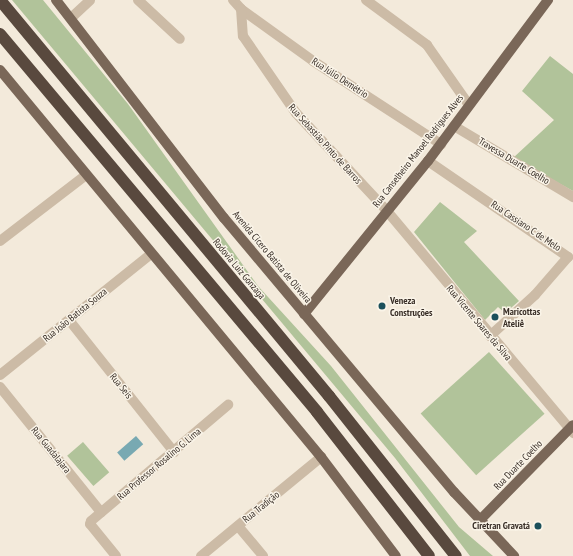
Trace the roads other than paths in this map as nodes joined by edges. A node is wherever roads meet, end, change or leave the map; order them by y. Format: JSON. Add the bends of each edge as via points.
{"nodes":[{"id":1,"x":0,"y":0,"type":"edge"},
{"id":2,"x":56,"y":0,"type":"edge"},
{"id":3,"x":90,"y":0,"type":"edge"},
{"id":4,"x":138,"y":0,"type":"edge"},
{"id":5,"x":233,"y":0,"type":"edge"},
{"id":6,"x":366,"y":0,"type":"edge"},
{"id":7,"x":548,"y":0,"type":"edge"},
{"id":8,"x":241,"y":9,"type":"junction"},
{"id":9,"x":71,"y":18,"type":"junction"},
{"id":10,"x":0,"y":34,"type":"edge"},
{"id":11,"x":180,"y":39,"type":"dead end"},
{"id":12,"x":0,"y":70,"type":"edge"},
{"id":13,"x":469,"y":105,"type":"junction"},
{"id":14,"x":454,"y":126,"type":"junction"},
{"id":15,"x":441,"y":144,"type":"junction"},
{"id":16,"x":428,"y":161,"type":"junction"},
{"id":17,"x":86,"y":175,"type":"junction"},
{"id":18,"x":573,"y":197,"type":"edge"},
{"id":19,"x":387,"y":211,"type":"junction"},
{"id":20,"x":1,"y":240,"type":"edge"},
{"id":21,"x":150,"y":255,"type":"junction"},
{"id":22,"x":304,"y":314,"type":"junction"},
{"id":23,"x":69,"y":320,"type":"junction"},
{"id":24,"x":490,"y":336,"type":"junction"},
{"id":25,"x":0,"y":375,"type":"edge"},
{"id":26,"x":0,"y":387,"type":"edge"},
{"id":27,"x":228,"y":405,"type":"dead end"},
{"id":28,"x":572,"y":429,"type":"edge"},
{"id":29,"x":174,"y":452,"type":"junction"},
{"id":30,"x":322,"y":457,"type":"junction"},
{"id":31,"x":101,"y":512,"type":"junction"},
{"id":32,"x":479,"y":521,"type":"junction"},
{"id":33,"x":238,"y":526,"type":"junction"},
{"id":34,"x":116,"y":556,"type":"edge"},
{"id":35,"x":201,"y":556,"type":"edge"},
{"id":36,"x":263,"y":556,"type":"edge"},
{"id":37,"x":396,"y":556,"type":"edge"},
{"id":38,"x":429,"y":556,"type":"edge"},
{"id":39,"x":456,"y":556,"type":"edge"},
{"id":40,"x":514,"y":556,"type":"edge"}],
"edges":[{"from":1,"to":39,"type":"highway","name":"Rodovia Luiz Gonzaga","via":[[329,396]]},
{"from":2,"to":9,"type":"main road","name":"Avenida Cicero Batista de Oliveira"},
{"from":3,"to":9,"type":"street"},
{"from":4,"to":11,"type":"street"},
{"from":5,"to":8,"type":"street","name":"Rua Júlio Demétrio"},
{"from":6,"to":13,"type":"street","via":[[427,45]]},
{"from":7,"to":13,"type":"main road","name":"Rua Canselheiro Manoel Rodrigues Alves"},
{"from":8,"to":15,"type":"street","name":"Rua Júlio Demétrio"},
{"from":8,"to":19,"type":"street","name":"Rua Sebastião Pinto de Barros","via":[[243,36],[267,76],[319,140]]},
{"from":9,"to":22,"type":"main road","name":"Avenida Cicero Batista de Oliveira","via":[[224,218]]},
{"from":10,"to":38,"type":"highway","via":[[317,412]]},
{"from":12,"to":17,"type":"main road"},
{"from":13,"to":14,"type":"main road","name":"Rua Canselheiro Manoel Rodrigues Alves"},
{"from":14,"to":15,"type":"main road","name":"Rua Canselheiro Manoel Rodrigues Alves"},
{"from":14,"to":18,"type":"street","name":"Travessa Duarte Coelho"},
{"from":15,"to":16,"type":"main road","name":"Rua Canselheiro Manoel Rodrigues Alves"},
{"from":16,"to":19,"type":"main road","name":"Rua Canselheiro Manoel Rodrigues Alves"},
{"from":16,"to":24,"type":"street","name":"Rua Cassiano C de Melo","via":[[568,257],[535,295]]},
{"from":17,"to":20,"type":"street"},
{"from":17,"to":21,"type":"main road"},
{"from":19,"to":22,"type":"main road","name":"Rua Canselheiro Manoel Rodrigues Alves"},
{"from":19,"to":24,"type":"street","name":"Rua Vicente Soares da Silva"},
{"from":21,"to":23,"type":"street","name":"Rua João Batista Souza"},
{"from":21,"to":30,"type":"main road"},
{"from":22,"to":32,"type":"main road","name":"Avenida Cicero Batista de Oliveira"},
{"from":23,"to":25,"type":"street","name":"Rua João Batista Souza"},
{"from":23,"to":29,"type":"street","name":"Rua Seis"},
{"from":24,"to":28,"type":"street","name":"Rua Vicente Soares da Silva"},
{"from":26,"to":31,"type":"street","name":"Rua Guadalajara"},
{"from":27,"to":29,"type":"street","name":"Rua Professor Rosalino G. Lima"},
{"from":28,"to":32,"type":"main road","name":"Rua Duarte Coelho"},
{"from":29,"to":31,"type":"street","name":"Rua Professor Rosalino G. Lima"},
{"from":30,"to":33,"type":"street","name":"Rua Tradição"},
{"from":30,"to":37,"type":"main road"},
{"from":31,"to":34,"type":"street","name":"Rua Professor Rosalino G. Lima","via":[[90,522]]},
{"from":32,"to":40,"type":"main road","name":"Avenida Cicero Batista de Oliveira"},
{"from":33,"to":35,"type":"street","name":"Rua Tradição"},
{"from":33,"to":36,"type":"street"}]}
